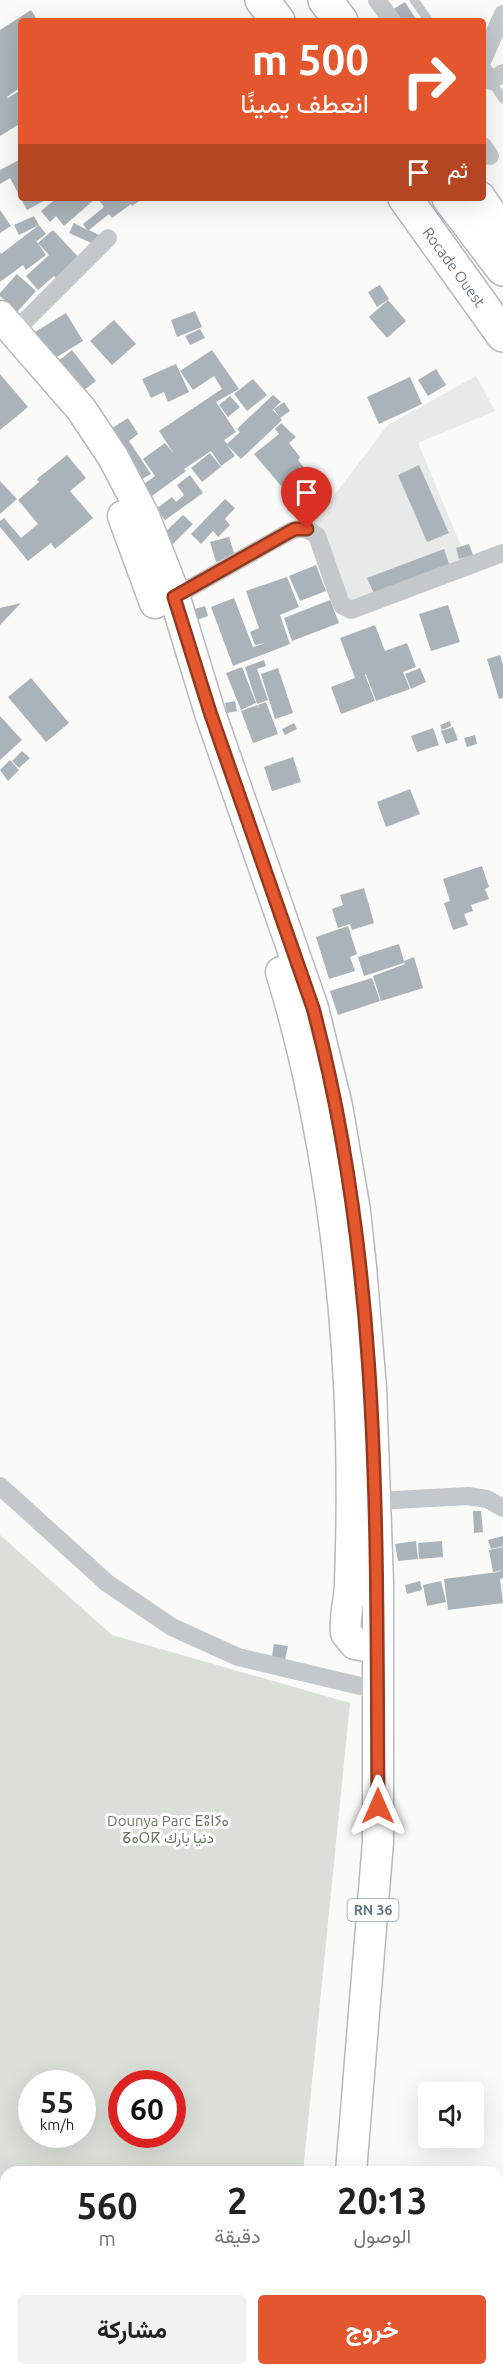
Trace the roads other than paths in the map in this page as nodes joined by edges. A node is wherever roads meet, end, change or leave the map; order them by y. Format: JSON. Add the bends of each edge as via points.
{"nodes":[{"id":1,"x":262,"y":0,"type":"edge"},
{"id":2,"x":300,"y":0,"type":"edge"},
{"id":3,"x":325,"y":0,"type":"edge"},
{"id":4,"x":377,"y":0,"type":"edge"},
{"id":5,"x":414,"y":0,"type":"edge"},
{"id":6,"x":503,"y":14,"type":"edge"},
{"id":7,"x":276,"y":18,"type":"edge"},
{"id":8,"x":314,"y":18,"type":"edge"},
{"id":9,"x":339,"y":18,"type":"edge"},
{"id":10,"x":390,"y":18,"type":"edge"},
{"id":11,"x":427,"y":18,"type":"edge"},
{"id":12,"x":486,"y":52,"type":"edge"},
{"id":13,"x":492,"y":75,"type":"edge"},
{"id":14,"x":503,"y":99,"type":"edge"},
{"id":15,"x":407,"y":201,"type":"edge"},
{"id":16,"x":451,"y":201,"type":"edge"},
{"id":17,"x":481,"y":201,"type":"edge"},
{"id":18,"x":108,"y":238,"type":"dead end"},
{"id":19,"x":503,"y":255,"type":"edge"},
{"id":20,"x":503,"y":269,"type":"edge"},
{"id":21,"x":5,"y":329,"type":"edge"},
{"id":22,"x":503,"y":335,"type":"edge"},
{"id":23,"x":503,"y":553,"type":"edge"},
{"id":24,"x":174,"y":597,"type":"junction"},
{"id":25,"x":0,"y":1486,"type":"edge"},
{"id":26,"x":376,"y":1500,"type":"junction"},
{"id":27,"x":503,"y":1508,"type":"edge"},
{"id":28,"x":377,"y":1648,"type":"junction"},
{"id":29,"x":377,"y":1690,"type":"junction"},
{"id":30,"x":351,"y":2166,"type":"edge"}],
"edges":[{"from":1,"to":7,"type":"highway"},
{"from":2,"to":8,"type":"highway"},
{"from":3,"to":9,"type":"highway"},
{"from":4,"to":10,"type":"street"},
{"from":5,"to":11,"type":"lane"},
{"from":6,"to":12,"type":"street"},
{"from":13,"to":14,"type":"lane"},
{"from":15,"to":22,"type":"highway","name":"Rocade Ouest"},
{"from":16,"to":20,"type":"highway"},
{"from":17,"to":19,"type":"highway","via":[[494,221]]},
{"from":18,"to":21,"type":"street"},
{"from":21,"to":24,"type":"main road","number":"RN 36","via":[[81,409],[113,457],[144,516]]},
{"from":21,"to":28,"type":"main road","via":[[113,492],[159,613],[283,980],[316,1120],[342,1303],[352,1498],[346,1632],[355,1644]]},
{"from":23,"to":24,"type":"street","via":[[351,610],[340,601],[316,536],[307,529],[295,529]]},
{"from":24,"to":26,"type":"main road","number":"RN 36","via":[[313,1008],[328,1067],[346,1156],[361,1267]]},
{"from":25,"to":29,"type":"street","via":[[107,1583],[172,1627],[238,1657]]},
{"from":26,"to":27,"type":"street","via":[[468,1496],[487,1499]]},
{"from":26,"to":28,"type":"main road","number":"RN 36"},
{"from":28,"to":29,"type":"main road","number":"RN 36"},
{"from":29,"to":30,"type":"main road","number":"RN 36","via":[[377,1851]]}]}
